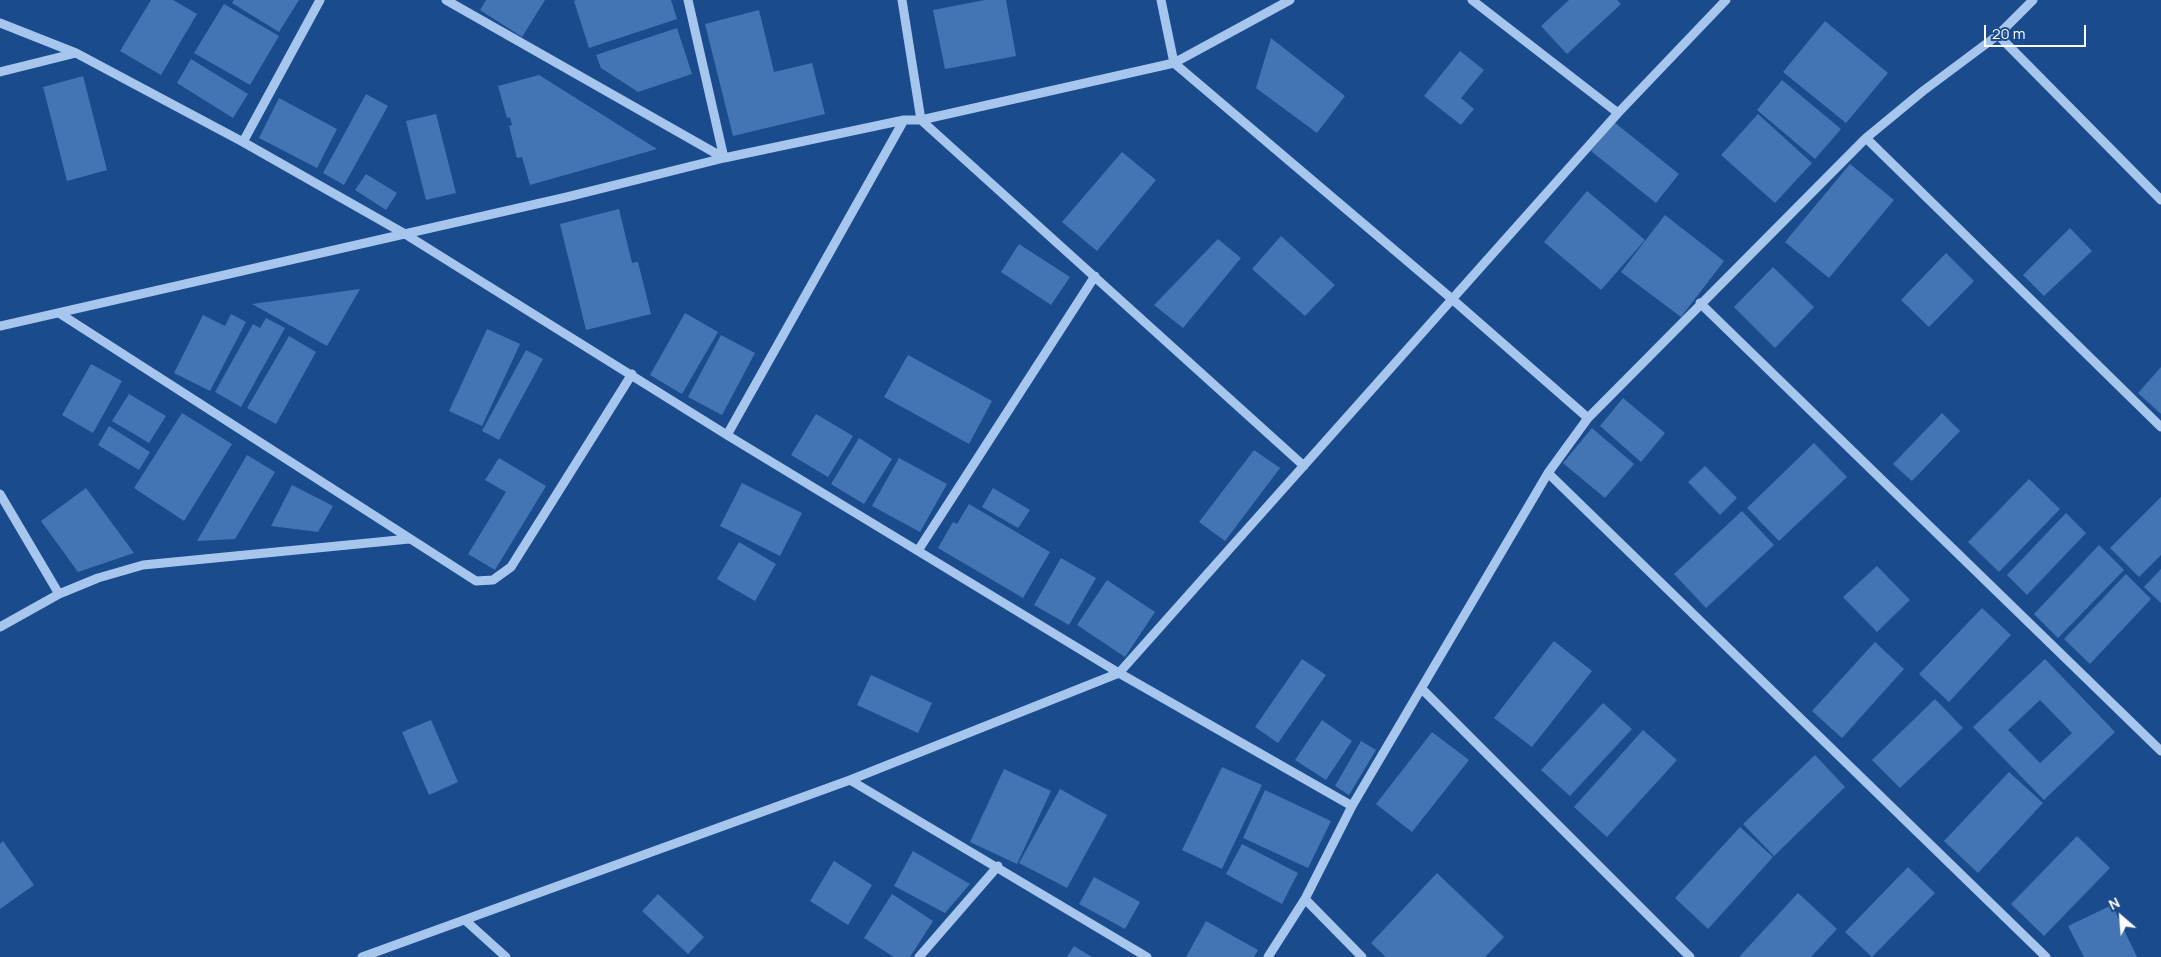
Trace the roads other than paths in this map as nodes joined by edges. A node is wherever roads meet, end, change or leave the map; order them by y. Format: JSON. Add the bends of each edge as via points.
{"nodes":[{"id":1,"x":320,"y":0,"type":"edge"},
{"id":2,"x":446,"y":0,"type":"edge"},
{"id":3,"x":688,"y":0,"type":"edge"},
{"id":4,"x":902,"y":0,"type":"edge"},
{"id":5,"x":1161,"y":0,"type":"edge"},
{"id":6,"x":1290,"y":0,"type":"edge"},
{"id":7,"x":1472,"y":0,"type":"edge"},
{"id":8,"x":1726,"y":0,"type":"edge"},
{"id":9,"x":2033,"y":0,"type":"edge"},
{"id":10,"x":0,"y":23,"type":"edge"},
{"id":11,"x":1998,"y":36,"type":"junction"},
{"id":12,"x":76,"y":53,"type":"junction"},
{"id":13,"x":1174,"y":63,"type":"junction"},
{"id":14,"x":0,"y":72,"type":"edge"},
{"id":15,"x":1618,"y":113,"type":"junction"},
{"id":16,"x":904,"y":120,"type":"junction"},
{"id":17,"x":921,"y":120,"type":"junction"},
{"id":18,"x":1866,"y":138,"type":"junction"},
{"id":19,"x":243,"y":142,"type":"junction"},
{"id":20,"x":724,"y":158,"type":"junction"},
{"id":21,"x":2161,"y":200,"type":"edge"},
{"id":22,"x":405,"y":234,"type":"junction"},
{"id":23,"x":1095,"y":276,"type":"junction"},
{"id":24,"x":1452,"y":299,"type":"junction"},
{"id":25,"x":1700,"y":303,"type":"junction"},
{"id":26,"x":60,"y":313,"type":"junction"},
{"id":27,"x":0,"y":326,"type":"edge"},
{"id":28,"x":632,"y":374,"type":"junction"},
{"id":29,"x":1588,"y":418,"type":"junction"},
{"id":30,"x":2161,"y":427,"type":"edge"},
{"id":31,"x":727,"y":435,"type":"junction"},
{"id":32,"x":1304,"y":466,"type":"junction"},
{"id":33,"x":1548,"y":473,"type":"junction"},
{"id":34,"x":0,"y":494,"type":"edge"},
{"id":35,"x":409,"y":539,"type":"junction"},
{"id":36,"x":919,"y":549,"type":"junction"},
{"id":37,"x":59,"y":594,"type":"junction"},
{"id":38,"x":0,"y":627,"type":"edge"},
{"id":39,"x":1119,"y":673,"type":"junction"},
{"id":40,"x":1422,"y":689,"type":"junction"},
{"id":41,"x":2161,"y":751,"type":"edge"},
{"id":42,"x":850,"y":780,"type":"junction"},
{"id":43,"x":1352,"y":806,"type":"junction"},
{"id":44,"x":998,"y":866,"type":"junction"},
{"id":45,"x":1305,"y":899,"type":"junction"},
{"id":46,"x":466,"y":921,"type":"junction"},
{"id":47,"x":362,"y":957,"type":"edge"},
{"id":48,"x":506,"y":957,"type":"edge"},
{"id":49,"x":918,"y":957,"type":"edge"},
{"id":50,"x":1147,"y":957,"type":"edge"},
{"id":51,"x":1268,"y":957,"type":"edge"},
{"id":52,"x":1362,"y":957,"type":"edge"},
{"id":53,"x":1690,"y":957,"type":"edge"},
{"id":54,"x":2046,"y":957,"type":"edge"}],
"edges":[{"from":1,"to":19,"type":"street"},
{"from":2,"to":20,"type":"street"},
{"from":3,"to":20,"type":"street"},
{"from":4,"to":17,"type":"street"},
{"from":5,"to":13,"type":"street"},
{"from":6,"to":13,"type":"street"},
{"from":7,"to":15,"type":"street"},
{"from":8,"to":15,"type":"street"},
{"from":9,"to":11,"type":"street"},
{"from":10,"to":12,"type":"street"},
{"from":11,"to":18,"type":"street"},
{"from":11,"to":21,"type":"street"},
{"from":12,"to":14,"type":"street"},
{"from":12,"to":19,"type":"street"},
{"from":13,"to":17,"type":"street"},
{"from":13,"to":24,"type":"street"},
{"from":15,"to":24,"type":"street"},
{"from":16,"to":17,"type":"street"},
{"from":16,"to":20,"type":"street"},
{"from":16,"to":31,"type":"street"},
{"from":17,"to":23,"type":"street"},
{"from":18,"to":25,"type":"street"},
{"from":18,"to":30,"type":"street"},
{"from":19,"to":22,"type":"street"},
{"from":20,"to":22,"type":"street"},
{"from":22,"to":26,"type":"street"},
{"from":22,"to":28,"type":"street"},
{"from":23,"to":32,"type":"street"},
{"from":23,"to":36,"type":"street"},
{"from":24,"to":29,"type":"street"},
{"from":24,"to":32,"type":"street"},
{"from":25,"to":29,"type":"street"},
{"from":25,"to":41,"type":"street"},
{"from":26,"to":27,"type":"street"},
{"from":26,"to":35,"type":"street"},
{"from":28,"to":31,"type":"street"},
{"from":28,"to":35,"type":"street","via":[[511,567],[493,580],[476,581]]},
{"from":29,"to":33,"type":"street"},
{"from":31,"to":36,"type":"street"},
{"from":32,"to":39,"type":"street"},
{"from":33,"to":40,"type":"street"},
{"from":33,"to":54,"type":"street"},
{"from":34,"to":37,"type":"street"},
{"from":35,"to":37,"type":"street","via":[[143,565]]},
{"from":36,"to":39,"type":"street"},
{"from":37,"to":38,"type":"street"},
{"from":39,"to":42,"type":"street"},
{"from":39,"to":43,"type":"street"},
{"from":40,"to":43,"type":"street"},
{"from":40,"to":53,"type":"street"},
{"from":42,"to":44,"type":"street"},
{"from":42,"to":46,"type":"street"},
{"from":43,"to":45,"type":"street"},
{"from":44,"to":49,"type":"street"},
{"from":44,"to":50,"type":"street"},
{"from":45,"to":51,"type":"street"},
{"from":45,"to":52,"type":"street"},
{"from":46,"to":47,"type":"street"},
{"from":46,"to":48,"type":"street"}]}
